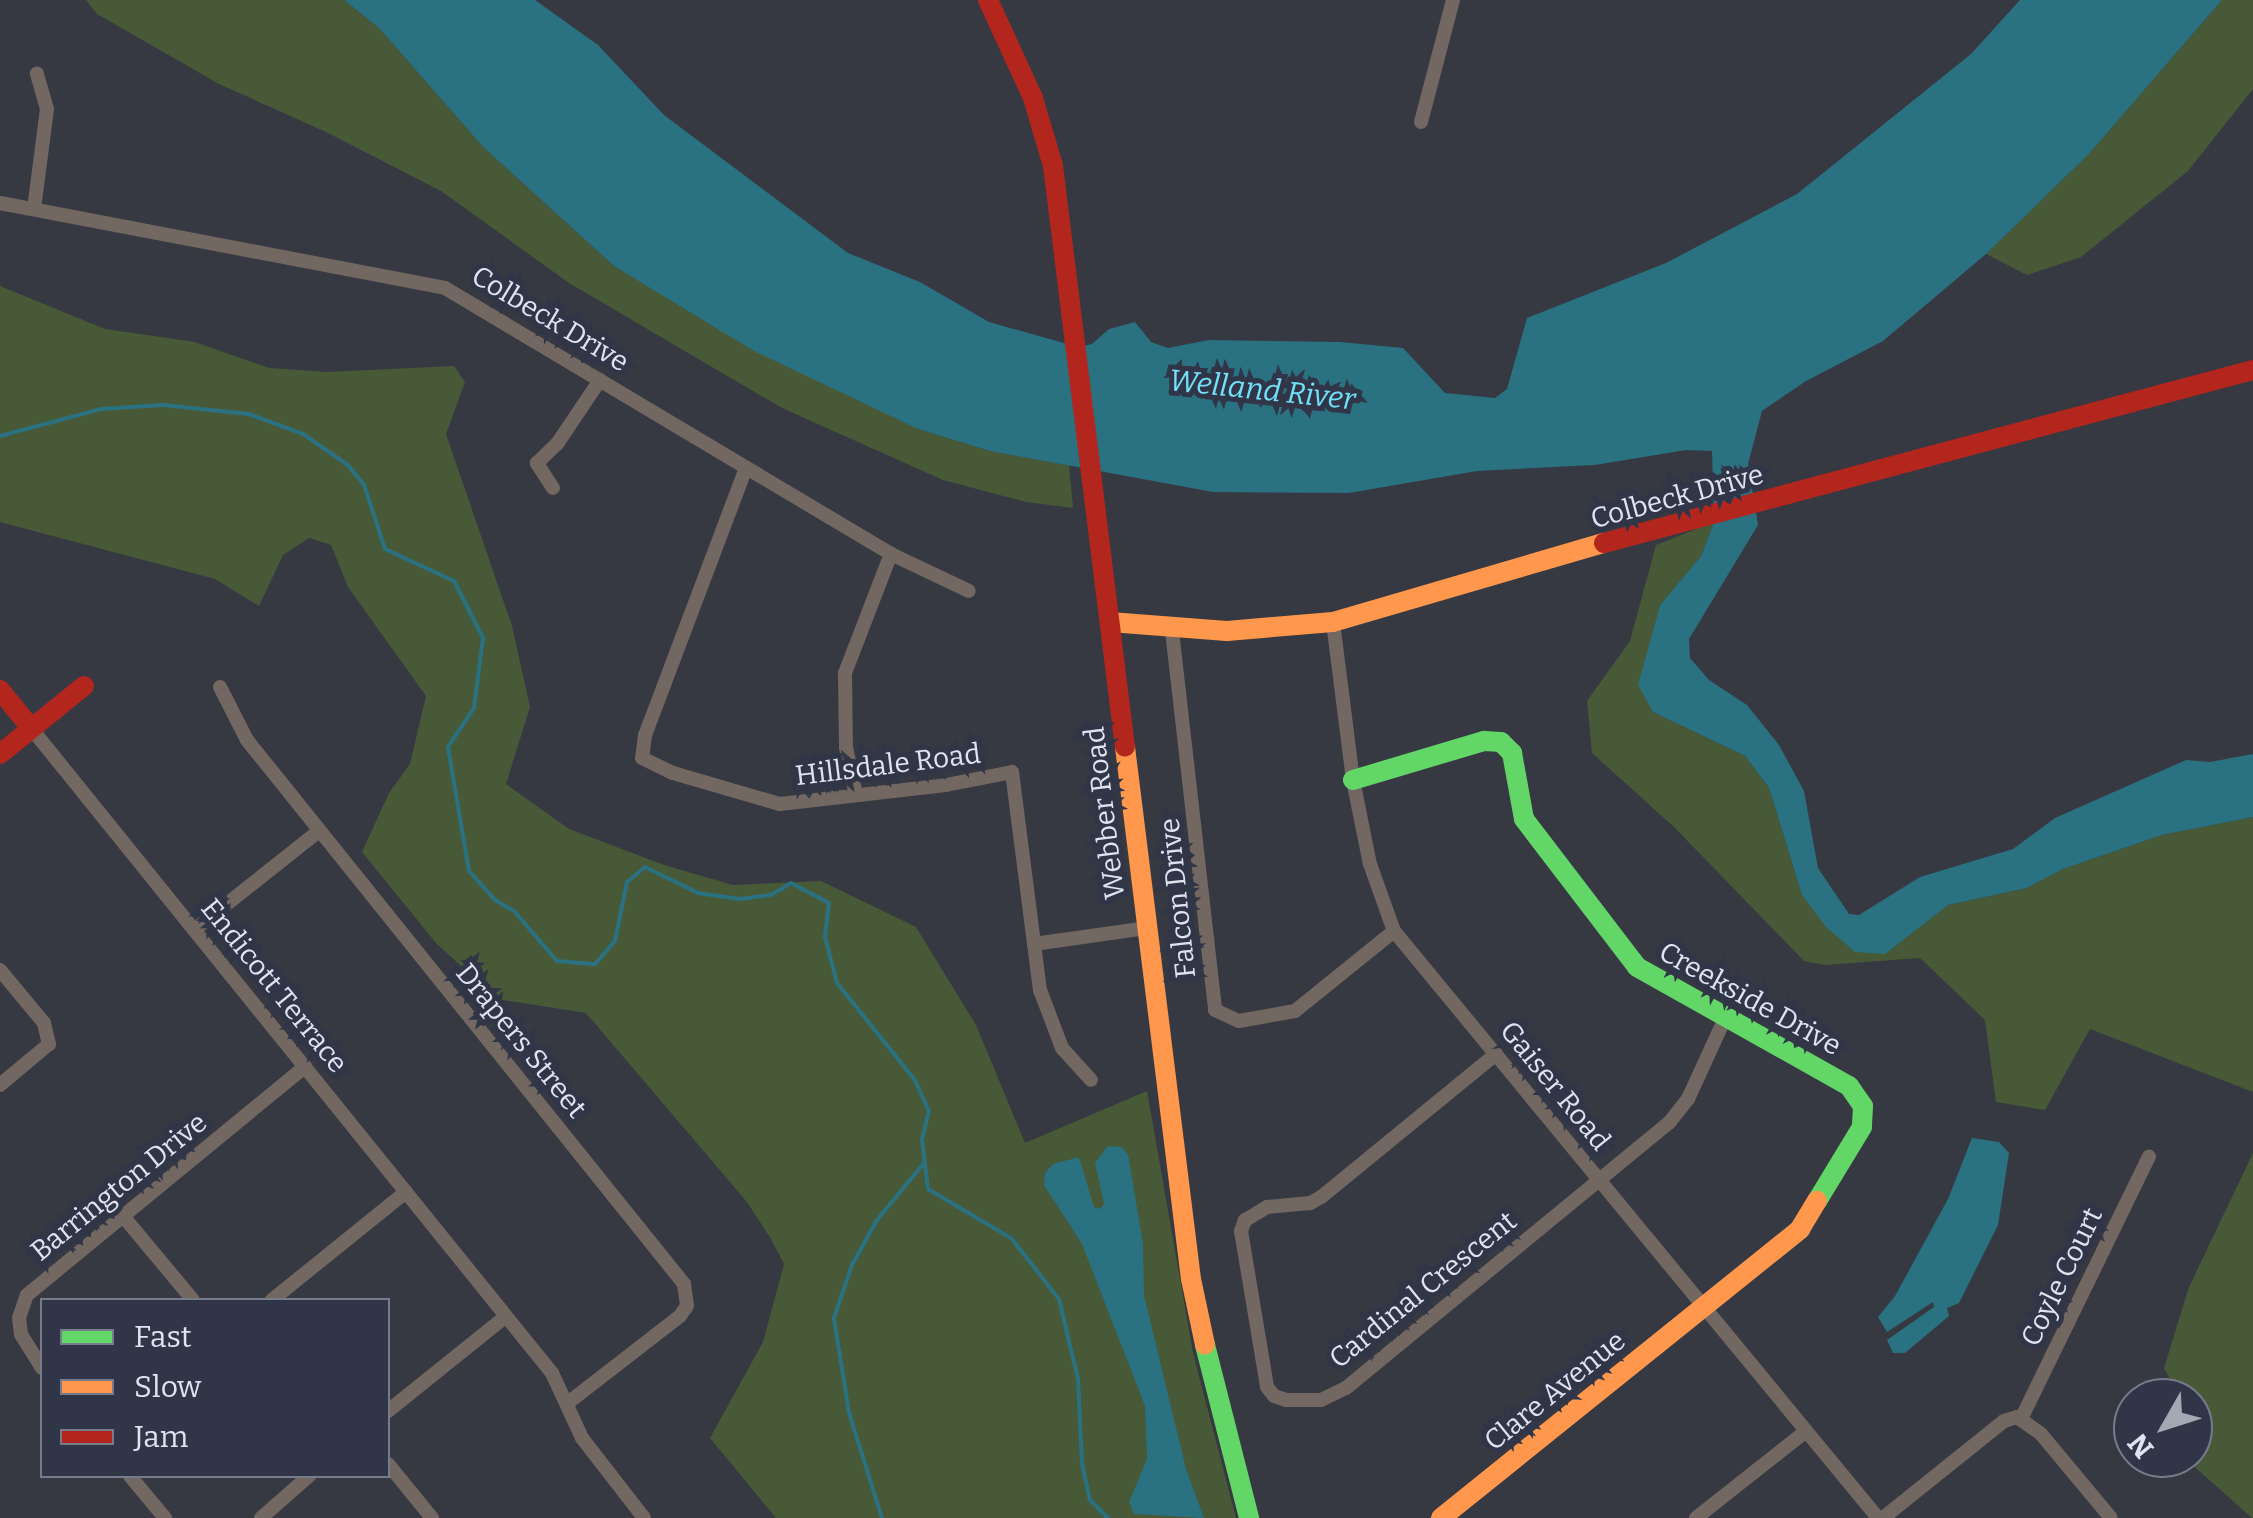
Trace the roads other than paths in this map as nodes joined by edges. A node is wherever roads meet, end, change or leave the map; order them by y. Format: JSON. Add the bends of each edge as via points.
{"nodes":[{"id":1,"x":976,"y":0,"type":"edge"},
{"id":2,"x":988,"y":0,"type":"edge"},
{"id":3,"x":1453,"y":0,"type":"edge"},
{"id":4,"x":37,"y":73,"type":"dead end"},
{"id":5,"x":1033,"y":98,"type":"junction"},
{"id":6,"x":1422,"y":122,"type":"dead end"},
{"id":7,"x":0,"y":203,"type":"edge"},
{"id":8,"x":34,"y":209,"type":"junction"},
{"id":9,"x":2253,"y":370,"type":"edge"},
{"id":10,"x":600,"y":380,"type":"junction"},
{"id":11,"x":746,"y":468,"type":"junction"},
{"id":12,"x":554,"y":488,"type":"dead end"},
{"id":13,"x":890,"y":554,"type":"junction"},
{"id":14,"x":969,"y":591,"type":"dead end"},
{"id":15,"x":1110,"y":622,"type":"junction"},
{"id":16,"x":1333,"y":622,"type":"junction"},
{"id":17,"x":1172,"y":630,"type":"junction"},
{"id":18,"x":84,"y":686,"type":"dead end"},
{"id":19,"x":220,"y":687,"type":"dead end"},
{"id":20,"x":0,"y":690,"type":"edge"},
{"id":21,"x":32,"y":728,"type":"junction"},
{"id":22,"x":0,"y":754,"type":"edge"},
{"id":23,"x":1352,"y":780,"type":"junction"},
{"id":24,"x":856,"y":795,"type":"junction"},
{"id":25,"x":319,"y":830,"type":"junction"},
{"id":26,"x":1146,"y":928,"type":"junction"},
{"id":27,"x":194,"y":930,"type":"junction"},
{"id":28,"x":1394,"y":930,"type":"junction"},
{"id":29,"x":1034,"y":944,"type":"junction"},
{"id":30,"x":0,"y":970,"type":"edge"},
{"id":31,"x":1725,"y":1018,"type":"junction"},
{"id":32,"x":1496,"y":1054,"type":"junction"},
{"id":33,"x":305,"y":1068,"type":"junction"},
{"id":34,"x":1091,"y":1080,"type":"dead end"},
{"id":35,"x":0,"y":1085,"type":"edge"},
{"id":36,"x":2149,"y":1157,"type":"dead end"},
{"id":37,"x":1598,"y":1179,"type":"junction"},
{"id":38,"x":406,"y":1192,"type":"junction"},
{"id":39,"x":123,"y":1216,"type":"junction"},
{"id":40,"x":190,"y":1298,"type":"edge"},
{"id":41,"x":274,"y":1298,"type":"edge"},
{"id":42,"x":1703,"y":1306,"type":"junction"},
{"id":43,"x":506,"y":1316,"type":"junction"},
{"id":44,"x":40,"y":1365,"type":"edge"},
{"id":45,"x":569,"y":1402,"type":"junction"},
{"id":46,"x":390,"y":1410,"type":"edge"},
{"id":47,"x":2021,"y":1419,"type":"junction"},
{"id":48,"x":1806,"y":1431,"type":"junction"},
{"id":49,"x":390,"y":1466,"type":"edge"},
{"id":50,"x":132,"y":1478,"type":"edge"},
{"id":51,"x":307,"y":1478,"type":"edge"},
{"id":52,"x":165,"y":1518,"type":"edge"},
{"id":53,"x":260,"y":1518,"type":"edge"},
{"id":54,"x":432,"y":1518,"type":"edge"},
{"id":55,"x":644,"y":1518,"type":"edge"},
{"id":56,"x":1249,"y":1518,"type":"edge"},
{"id":57,"x":1441,"y":1518,"type":"edge"},
{"id":58,"x":1696,"y":1518,"type":"edge"},
{"id":59,"x":1880,"y":1518,"type":"edge"},
{"id":60,"x":2111,"y":1518,"type":"edge"}],
"edges":[{"from":1,"to":5,"type":"street","name":"Webber Road"},
{"from":2,"to":5,"type":"street","name":"Webber Road"},
{"from":3,"to":6,"type":"street"},
{"from":4,"to":8,"type":"street","via":[[47,109]]},
{"from":5,"to":15,"type":"street","name":"Webber Road","via":[[1053,166]]},
{"from":7,"to":8,"type":"street","name":"Colbeck Drive"},
{"from":8,"to":10,"type":"street","name":"Colbeck Drive","via":[[445,288]]},
{"from":9,"to":16,"type":"street","name":"Colbeck Drive"},
{"from":10,"to":11,"type":"street","name":"Colbeck Drive"},
{"from":10,"to":12,"type":"street","via":[[537,463]]},
{"from":11,"to":13,"type":"street","name":"Colbeck Drive"},
{"from":11,"to":24,"type":"street","name":"Hillsdale Road","via":[[644,735],[642,758],[780,804]]},
{"from":13,"to":14,"type":"street","name":"Colbeck Drive"},
{"from":13,"to":24,"type":"street","via":[[846,673],[846,747]]},
{"from":15,"to":17,"type":"street","name":"Colbeck Drive"},
{"from":15,"to":26,"type":"street","name":"Webber Road"},
{"from":16,"to":17,"type":"street","name":"Colbeck Drive"},
{"from":16,"to":23,"type":"street","name":"Gaiser Road"},
{"from":17,"to":28,"type":"street","name":"Falcon Drive","via":[[1216,1010],[1238,1021],[1296,1011]]},
{"from":18,"to":21,"type":"street"},
{"from":19,"to":25,"type":"street","name":"Drapers Street","via":[[247,740]]},
{"from":20,"to":21,"type":"street","name":"Endicott Terrace"},
{"from":21,"to":22,"type":"street"},
{"from":21,"to":27,"type":"street","name":"Endicott Terrace"},
{"from":23,"to":28,"type":"street","name":"Gaiser Road","via":[[1370,864]]},
{"from":23,"to":31,"type":"street","name":"Creekside Drive","via":[[1484,741],[1501,742],[1512,752],[1524,819],[1627,955],[1651,979]]},
{"from":24,"to":29,"type":"street","name":"Hillsdale Road","via":[[1012,772]]},
{"from":25,"to":27,"type":"street"},
{"from":25,"to":45,"type":"street","name":"Drapers Street","via":[[684,1284],[687,1306],[680,1316]]},
{"from":26,"to":29,"type":"street"},
{"from":26,"to":56,"type":"street","name":"Webber Road","via":[[1191,1279]]},
{"from":27,"to":33,"type":"street","name":"Endicott Terrace"},
{"from":28,"to":32,"type":"street","name":"Gaiser Road"},
{"from":29,"to":34,"type":"street","name":"Hillsdale Road","via":[[1054,1032]]},
{"from":30,"to":35,"type":"street","via":[[44,1023],[49,1044]]},
{"from":31,"to":37,"type":"street","via":[[1680,1110]]},
{"from":31,"to":42,"type":"street","name":"Creekside Drive","via":[[1849,1086],[1864,1115],[1800,1229]]},
{"from":32,"to":37,"type":"street","name":"Gaiser Road"},
{"from":32,"to":37,"type":"street","name":"Cardinal Crescent","via":[[1321,1197],[1254,1211],[1245,1220],[1241,1231],[1266,1387],[1286,1400],[1321,1400],[1346,1388]]},
{"from":33,"to":38,"type":"street","name":"Endicott Terrace"},
{"from":33,"to":39,"type":"street","name":"Barrington Drive"},
{"from":36,"to":47,"type":"street","name":"Coyle Court"},
{"from":37,"to":42,"type":"street","name":"Gaiser Road"},
{"from":38,"to":41,"type":"street"},
{"from":38,"to":43,"type":"street","name":"Endicott Terrace"},
{"from":39,"to":40,"type":"street"},
{"from":39,"to":44,"type":"street","name":"Barrington Drive","via":[[23,1302],[21,1334]]},
{"from":42,"to":48,"type":"street","name":"Gaiser Road"},
{"from":42,"to":57,"type":"street","name":"Clare Avenue"},
{"from":43,"to":45,"type":"street","name":"Endicott Terrace"},
{"from":43,"to":46,"type":"street"},
{"from":45,"to":55,"type":"street","name":"Endicott Terrace","via":[[582,1438]]},
{"from":47,"to":59,"type":"street","via":[[2004,1421]]},
{"from":47,"to":60,"type":"street"},
{"from":48,"to":58,"type":"street"},
{"from":48,"to":59,"type":"street","name":"Gaiser Road"},
{"from":49,"to":54,"type":"street"},
{"from":50,"to":52,"type":"street"},
{"from":51,"to":53,"type":"street"}]}
